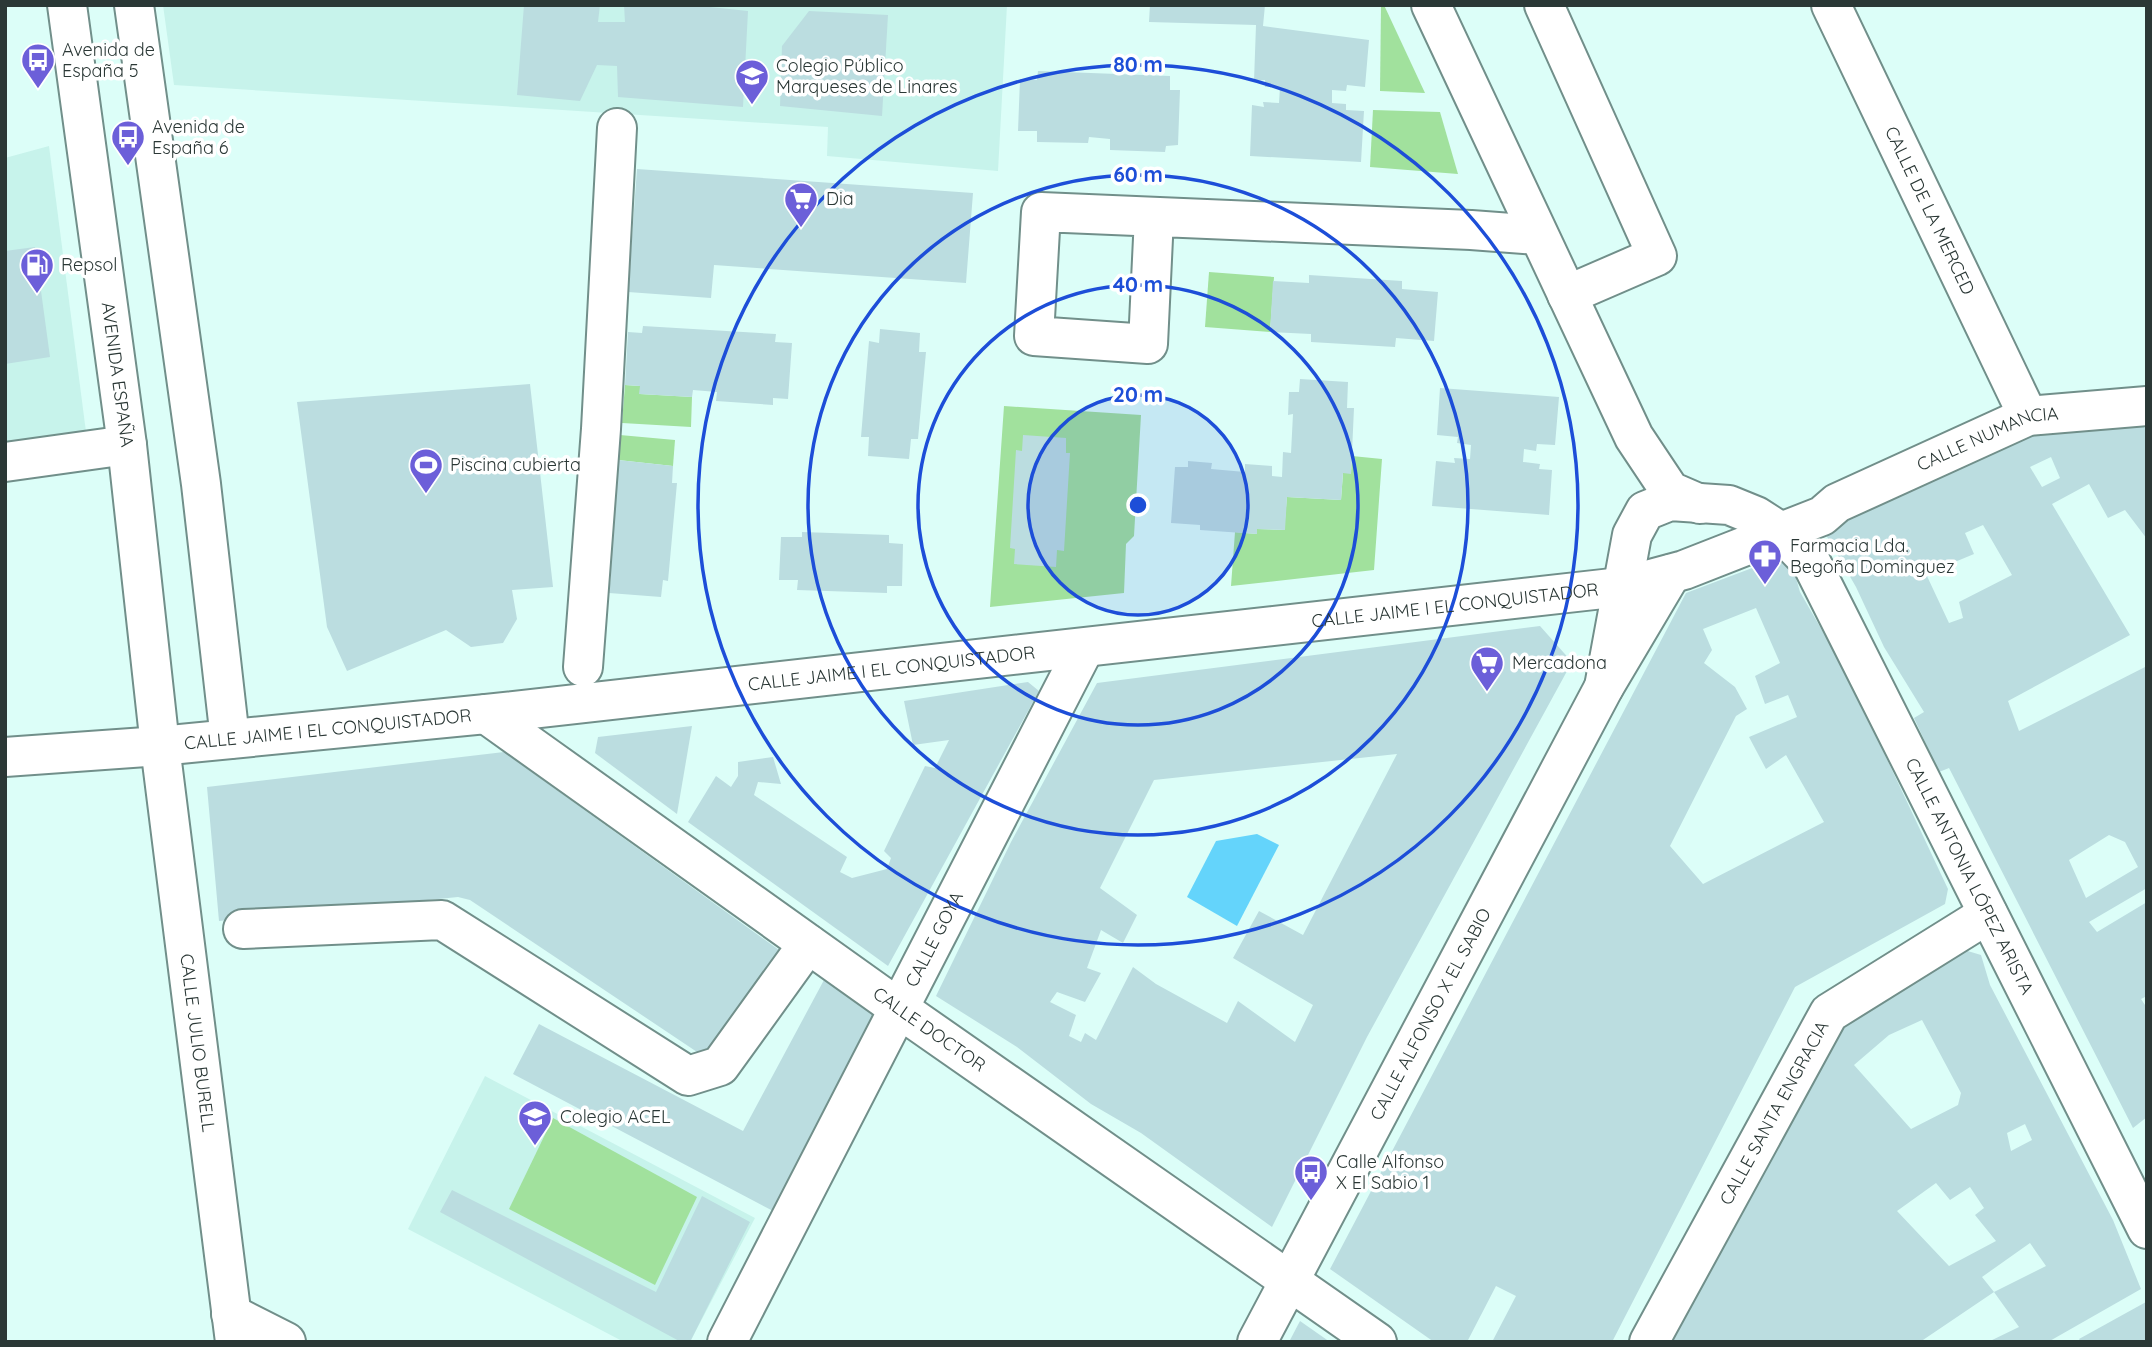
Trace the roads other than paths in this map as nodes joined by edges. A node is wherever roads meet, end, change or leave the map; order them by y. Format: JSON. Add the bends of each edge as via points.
{"nodes":[{"id":1,"x":67,"y":5,"type":"edge"},
{"id":2,"x":134,"y":5,"type":"edge"},
{"id":3,"x":1431,"y":5,"type":"edge"},
{"id":4,"x":1544,"y":5,"type":"edge"},
{"id":5,"x":1831,"y":5,"type":"edge"},
{"id":6,"x":617,"y":128,"type":"dead end"},
{"id":7,"x":1154,"y":217,"type":"dead end"},
{"id":8,"x":1538,"y":235,"type":"junction"},
{"id":9,"x":1567,"y":295,"type":"junction"},
{"id":10,"x":2147,"y":405,"type":"edge"},
{"id":11,"x":2028,"y":416,"type":"junction"},
{"id":12,"x":1634,"y":437,"type":"junction"},
{"id":13,"x":127,"y":444,"type":"junction"},
{"id":14,"x":5,"y":462,"type":"edge"},
{"id":15,"x":1837,"y":503,"type":"junction"},
{"id":16,"x":1716,"y":505,"type":"junction"},
{"id":17,"x":1781,"y":532,"type":"junction"},
{"id":18,"x":1632,"y":537,"type":"junction"},
{"id":19,"x":1684,"y":569,"type":"junction"},
{"id":20,"x":1620,"y":587,"type":"junction"},
{"id":21,"x":1559,"y":594,"type":"junction"},
{"id":22,"x":1084,"y":649,"type":"junction"},
{"id":23,"x":583,"y":667,"type":"dead end"},
{"id":24,"x":1604,"y":687,"type":"junction"},
{"id":25,"x":486,"y":714,"type":"junction"},
{"id":26,"x":230,"y":739,"type":"junction"},
{"id":27,"x":160,"y":746,"type":"junction"},
{"id":28,"x":5,"y":757,"type":"edge"},
{"id":29,"x":1988,"y":914,"type":"junction"},
{"id":30,"x":243,"y":929,"type":"dead end"},
{"id":31,"x":808,"y":943,"type":"junction"},
{"id":32,"x":901,"y":1010,"type":"junction"},
{"id":33,"x":2147,"y":1229,"type":"edge"},
{"id":34,"x":1289,"y":1281,"type":"junction"},
{"id":35,"x":233,"y":1328,"type":"edge"},
{"id":36,"x":286,"y":1342,"type":"edge"},
{"id":37,"x":727,"y":1342,"type":"edge"},
{"id":38,"x":1257,"y":1342,"type":"edge"},
{"id":39,"x":1377,"y":1342,"type":"edge"},
{"id":40,"x":1649,"y":1342,"type":"edge"}],
"edges":[{"from":1,"to":13,"type":"street","name":"AVENIDA ESPAÑA"},
{"from":2,"to":26,"type":"street","via":[[199,470]]},
{"from":3,"to":8,"type":"street"},
{"from":4,"to":9,"type":"street","via":[[1657,256]]},
{"from":5,"to":11,"type":"street","name":"CALLE DE LA MERCED"},
{"from":6,"to":23,"type":"street"},
{"from":7,"to":8,"type":"street"},
{"from":8,"to":9,"type":"street"},
{"from":9,"to":12,"type":"street"},
{"from":10,"to":11,"type":"street","name":"CALLE NUMANCIA"},
{"from":11,"to":15,"type":"street","name":"CALLE NUMANCIA"},
{"from":12,"to":16,"type":"street","name":"CALLE ANTONIA LÓPEZ ARISTA","via":[[1670,491],[1682,499]]},
{"from":12,"to":18,"type":"street","via":[[1640,476]]},
{"from":13,"to":14,"type":"street"},
{"from":13,"to":27,"type":"street","name":"AVENIDA ESPAÑA"},
{"from":15,"to":16,"type":"street","name":"CALLE NUMANCIA"},
{"from":15,"to":17,"type":"street","name":"CALLE NUMANCIA","via":[[1822,516]]},
{"from":16,"to":17,"type":"street","name":"CALLE ANTONIA LÓPEZ ARISTA","via":[[1756,516]]},
{"from":16,"to":18,"type":"street","via":[[1659,504],[1645,511]]},
{"from":16,"to":19,"type":"street","via":[[1709,548]]},
{"from":17,"to":19,"type":"street","name":"CALLE NUMANCIA"},
{"from":17,"to":29,"type":"street","name":"CALLE ANTONIA LÓPEZ ARISTA","via":[[1812,564]]},
{"from":18,"to":19,"type":"street","via":[[1633,562],[1641,570]]},
{"from":18,"to":20,"type":"street"},
{"from":19,"to":20,"type":"street","name":"CALLE JAIME I EL CONQUISTADOR"},
{"from":19,"to":24,"type":"street"},
{"from":20,"to":21,"type":"street","name":"CALLE JAIME I EL CONQUISTADOR"},
{"from":20,"to":24,"type":"street"},
{"from":21,"to":22,"type":"street","name":"CALLE JAIME I EL CONQUISTADOR"},
{"from":21,"to":24,"type":"street","via":[[1581,606],[1596,628],[1602,644]]},
{"from":22,"to":25,"type":"street","name":"CALLE JAIME I EL CONQUISTADOR"},
{"from":22,"to":32,"type":"street","name":"CALLE GOYA"},
{"from":24,"to":34,"type":"street","name":"CALLE ALFONSO X EL SABIO"},
{"from":25,"to":26,"type":"street","name":"CALLE JAIME I EL CONQUISTADOR"},
{"from":25,"to":31,"type":"street","name":"CALLE DOCTOR"},
{"from":26,"to":27,"type":"street","name":"CALLE JAIME I EL CONQUISTADOR"},
{"from":27,"to":28,"type":"street","name":"CALLE JAIME I EL CONQUISTADOR"},
{"from":27,"to":35,"type":"street","name":"CALLE JULIO BURELL"},
{"from":29,"to":33,"type":"street","name":"CALLE ANTONIA LÓPEZ ARISTA"},
{"from":29,"to":40,"type":"street","name":"CALLE SANTA ENGRACIA","via":[[1829,1013]]},
{"from":30,"to":31,"type":"street","via":[[442,920],[688,1076],[720,1066]]},
{"from":31,"to":32,"type":"street","name":"CALLE DOCTOR"},
{"from":32,"to":34,"type":"street","name":"CALLE DOCTOR"},
{"from":32,"to":37,"type":"street","name":"CALLE GOYA"},
{"from":34,"to":38,"type":"street","name":"CALLE ALFONSO X EL SABIO"},
{"from":34,"to":39,"type":"street","name":"CALLE DOCTOR"},
{"from":35,"to":36,"type":"street"}]}
